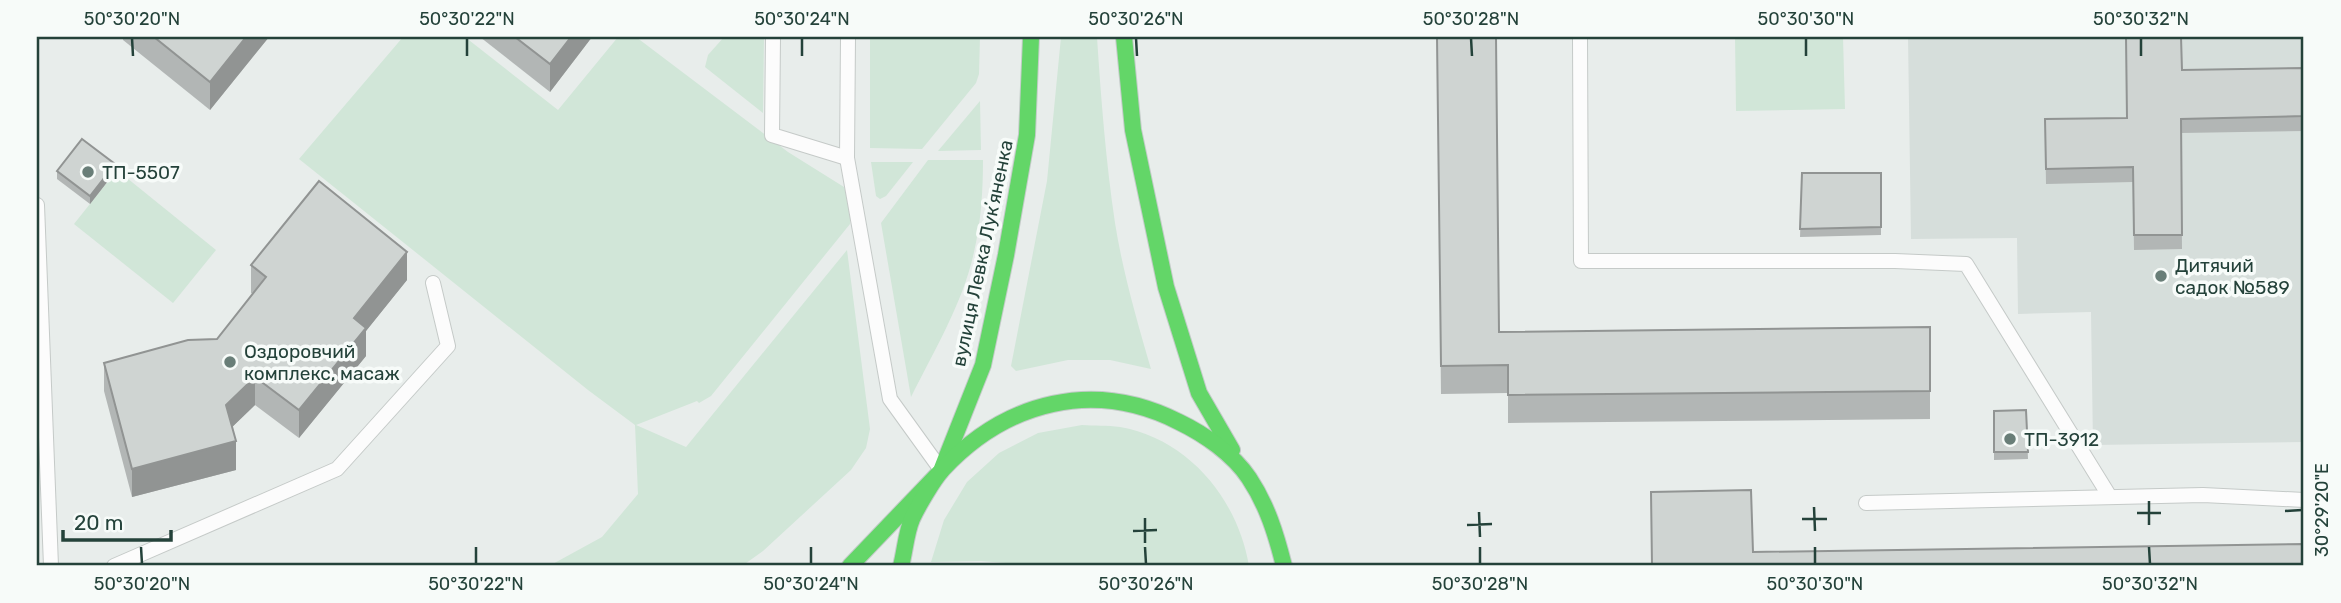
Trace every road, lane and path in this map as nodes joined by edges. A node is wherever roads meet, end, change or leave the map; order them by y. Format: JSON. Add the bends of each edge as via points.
{"nodes":[{"id":1,"x":773,"y":37,"type":"edge"},
{"id":2,"x":848,"y":37,"type":"edge"},
{"id":3,"x":1031,"y":37,"type":"edge"},
{"id":4,"x":1125,"y":37,"type":"edge"},
{"id":5,"x":1580,"y":37,"type":"edge"},
{"id":6,"x":848,"y":158,"type":"junction"},
{"id":7,"x":37,"y":205,"type":"edge"},
{"id":8,"x":433,"y":283,"type":"dead end"},
{"id":9,"x":942,"y":471,"type":"junction"},
{"id":10,"x":1248,"y":476,"type":"junction"},
{"id":11,"x":2110,"y":497,"type":"junction"},
{"id":12,"x":2304,"y":500,"type":"edge"},
{"id":13,"x":1866,"y":502,"type":"dead end"},
{"id":14,"x":51,"y":566,"type":"edge"},
{"id":15,"x":114,"y":566,"type":"edge"},
{"id":16,"x":850,"y":566,"type":"edge"},
{"id":17,"x":901,"y":566,"type":"edge"},
{"id":18,"x":1284,"y":566,"type":"edge"}],
"edges":[{"from":1,"to":6,"type":"lane","via":[[772,135]]},
{"from":2,"to":6,"type":"lane"},
{"from":3,"to":9,"type":"main road","name":"вулиця Левка Лукʼяненка","via":[[1027,135],[1006,255],[983,365]]},
{"from":4,"to":10,"type":"main road","via":[[1133,130],[1166,287],[1199,393]]},
{"from":5,"to":11,"type":"lane","via":[[1581,261],[1966,264]]},
{"from":6,"to":9,"type":"lane","via":[[890,399]]},
{"from":7,"to":14,"type":"lane"},
{"from":8,"to":15,"type":"lane","via":[[448,346],[337,469]]},
{"from":9,"to":10,"type":"main road","via":[[985,431],[1038,406],[1096,398],[1154,408],[1206,435]]},
{"from":9,"to":16,"type":"main road"},
{"from":9,"to":17,"type":"main road","via":[[912,520]]},
{"from":10,"to":18,"type":"main road","via":[[1273,522]]},
{"from":11,"to":12,"type":"lane"},
{"from":11,"to":13,"type":"lane"}]}
